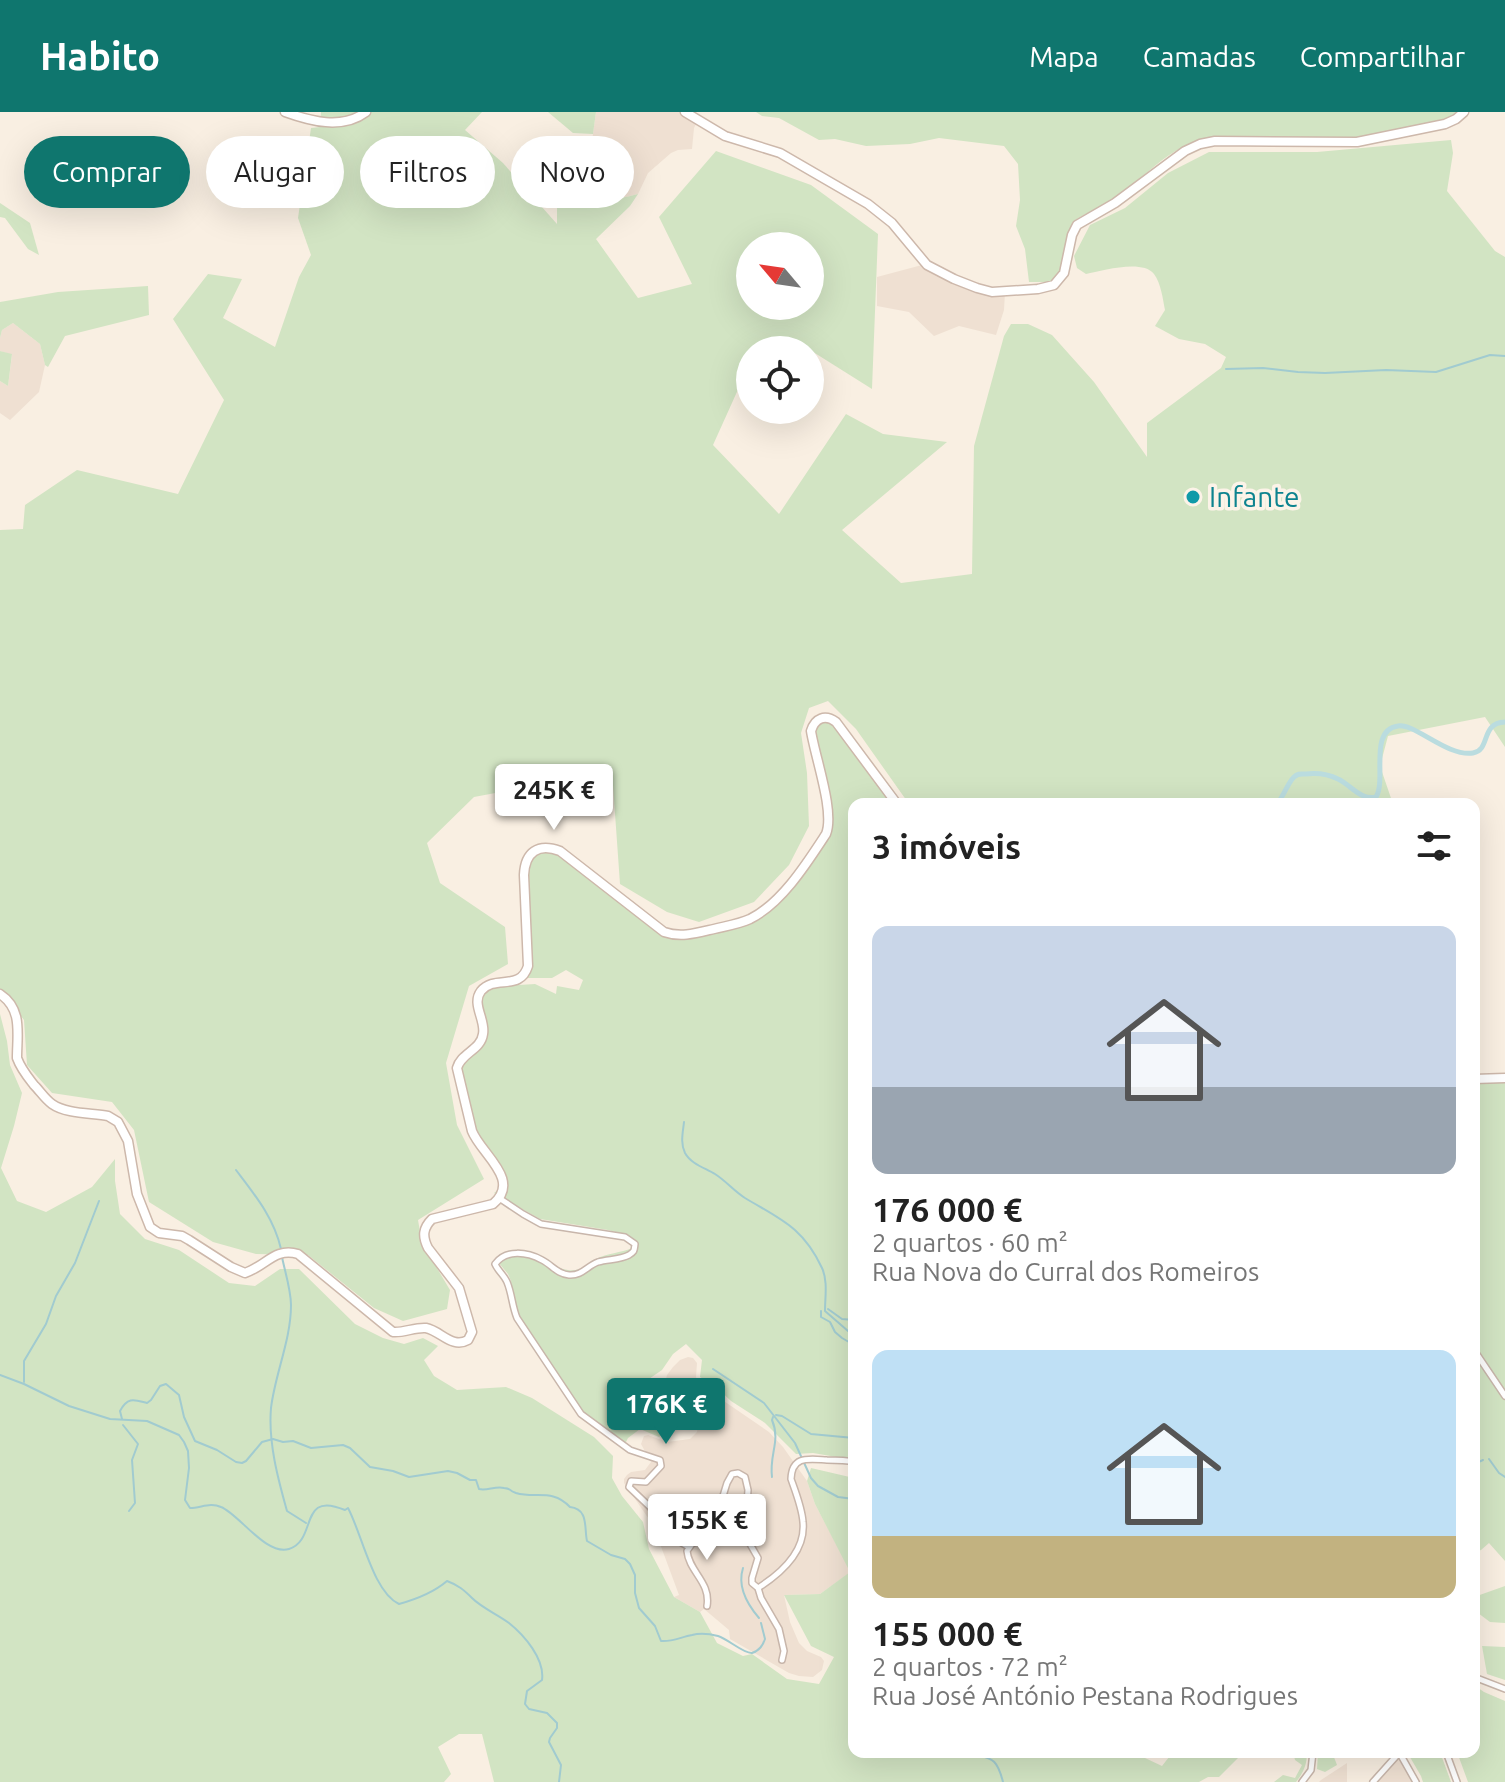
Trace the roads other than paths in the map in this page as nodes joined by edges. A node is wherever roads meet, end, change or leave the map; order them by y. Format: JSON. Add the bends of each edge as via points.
{"nodes":[{"id":1,"x":285,"y":112,"type":"edge"},
{"id":2,"x":366,"y":112,"type":"edge"},
{"id":3,"x":685,"y":112,"type":"edge"},
{"id":4,"x":1464,"y":112,"type":"edge"},
{"id":5,"x":695,"y":115,"type":"edge"},
{"id":6,"x":893,"y":798,"type":"edge"},
{"id":7,"x":0,"y":994,"type":"edge"},
{"id":8,"x":1505,"y":1078,"type":"edge"},
{"id":9,"x":1480,"y":1079,"type":"edge"},
{"id":10,"x":499,"y":1198,"type":"junction"},
{"id":11,"x":1480,"y":1359,"type":"edge"},
{"id":12,"x":1505,"y":1396,"type":"edge"},
{"id":13,"x":848,"y":1462,"type":"edge"},
{"id":14,"x":689,"y":1547,"type":"junction"},
{"id":15,"x":758,"y":1588,"type":"junction"},
{"id":16,"x":707,"y":1606,"type":"dead end"},
{"id":17,"x":782,"y":1660,"type":"dead end"},
{"id":18,"x":1480,"y":1679,"type":"edge"},
{"id":19,"x":1505,"y":1689,"type":"edge"},
{"id":20,"x":1312,"y":1758,"type":"edge"},
{"id":21,"x":1394,"y":1758,"type":"edge"},
{"id":22,"x":1402,"y":1758,"type":"edge"},
{"id":23,"x":1448,"y":1758,"type":"edge"},
{"id":24,"x":1302,"y":1782,"type":"edge"},
{"id":25,"x":1373,"y":1782,"type":"edge"},
{"id":26,"x":1416,"y":1782,"type":"edge"},
{"id":27,"x":1457,"y":1782,"type":"edge"}],
"edges":[{"from":1,"to":2,"type":"main road","via":[[335,122]]},
{"from":3,"to":5,"type":"main road"},
{"from":4,"to":5,"type":"main road","via":[[1445,124],[1357,142],[1215,141],[1195,146],[1077,225],[1064,273],[1054,285],[1010,292],[977,288],[935,270],[868,204],[780,153],[725,136]]},
{"from":6,"to":10,"type":"main road","via":[[836,722],[820,718],[811,731],[829,814],[826,834],[793,882],[756,915],[689,935],[664,932],[560,851],[546,847],[531,854],[524,875],[526,973],[481,991],[477,1001],[483,1037],[457,1068],[475,1139],[501,1172]]},
{"from":7,"to":10,"type":"main road","via":[[17,1017],[19,1064],[47,1100],[66,1110],[108,1116],[121,1127],[150,1227],[182,1236],[239,1272],[293,1252],[393,1332],[429,1329],[462,1344],[472,1332],[459,1288],[423,1234],[432,1219]]},
{"from":8,"to":9,"type":"main road"},
{"from":10,"to":14,"type":"street","via":[[541,1224],[625,1237],[635,1244],[631,1254],[600,1261],[576,1275],[520,1252],[495,1264],[517,1318],[581,1414],[630,1450],[660,1460],[661,1466],[646,1482],[631,1481],[629,1487],[671,1537]]},
{"from":11,"to":12,"type":"street"},
{"from":13,"to":15,"type":"street","via":[[802,1460],[795,1465],[791,1473],[803,1518],[800,1545],[794,1557]]},
{"from":14,"to":15,"type":"street","via":[[711,1535],[727,1483],[732,1474],[743,1475],[745,1531],[756,1552],[752,1578]]},
{"from":14,"to":16,"type":"street","via":[[688,1558],[708,1594]]},
{"from":15,"to":17,"type":"street","via":[[779,1629]]},
{"from":18,"to":19,"type":"street"},
{"from":20,"to":24,"type":"street"},
{"from":21,"to":25,"type":"street"},
{"from":22,"to":26,"type":"street"},
{"from":23,"to":27,"type":"street"}]}
